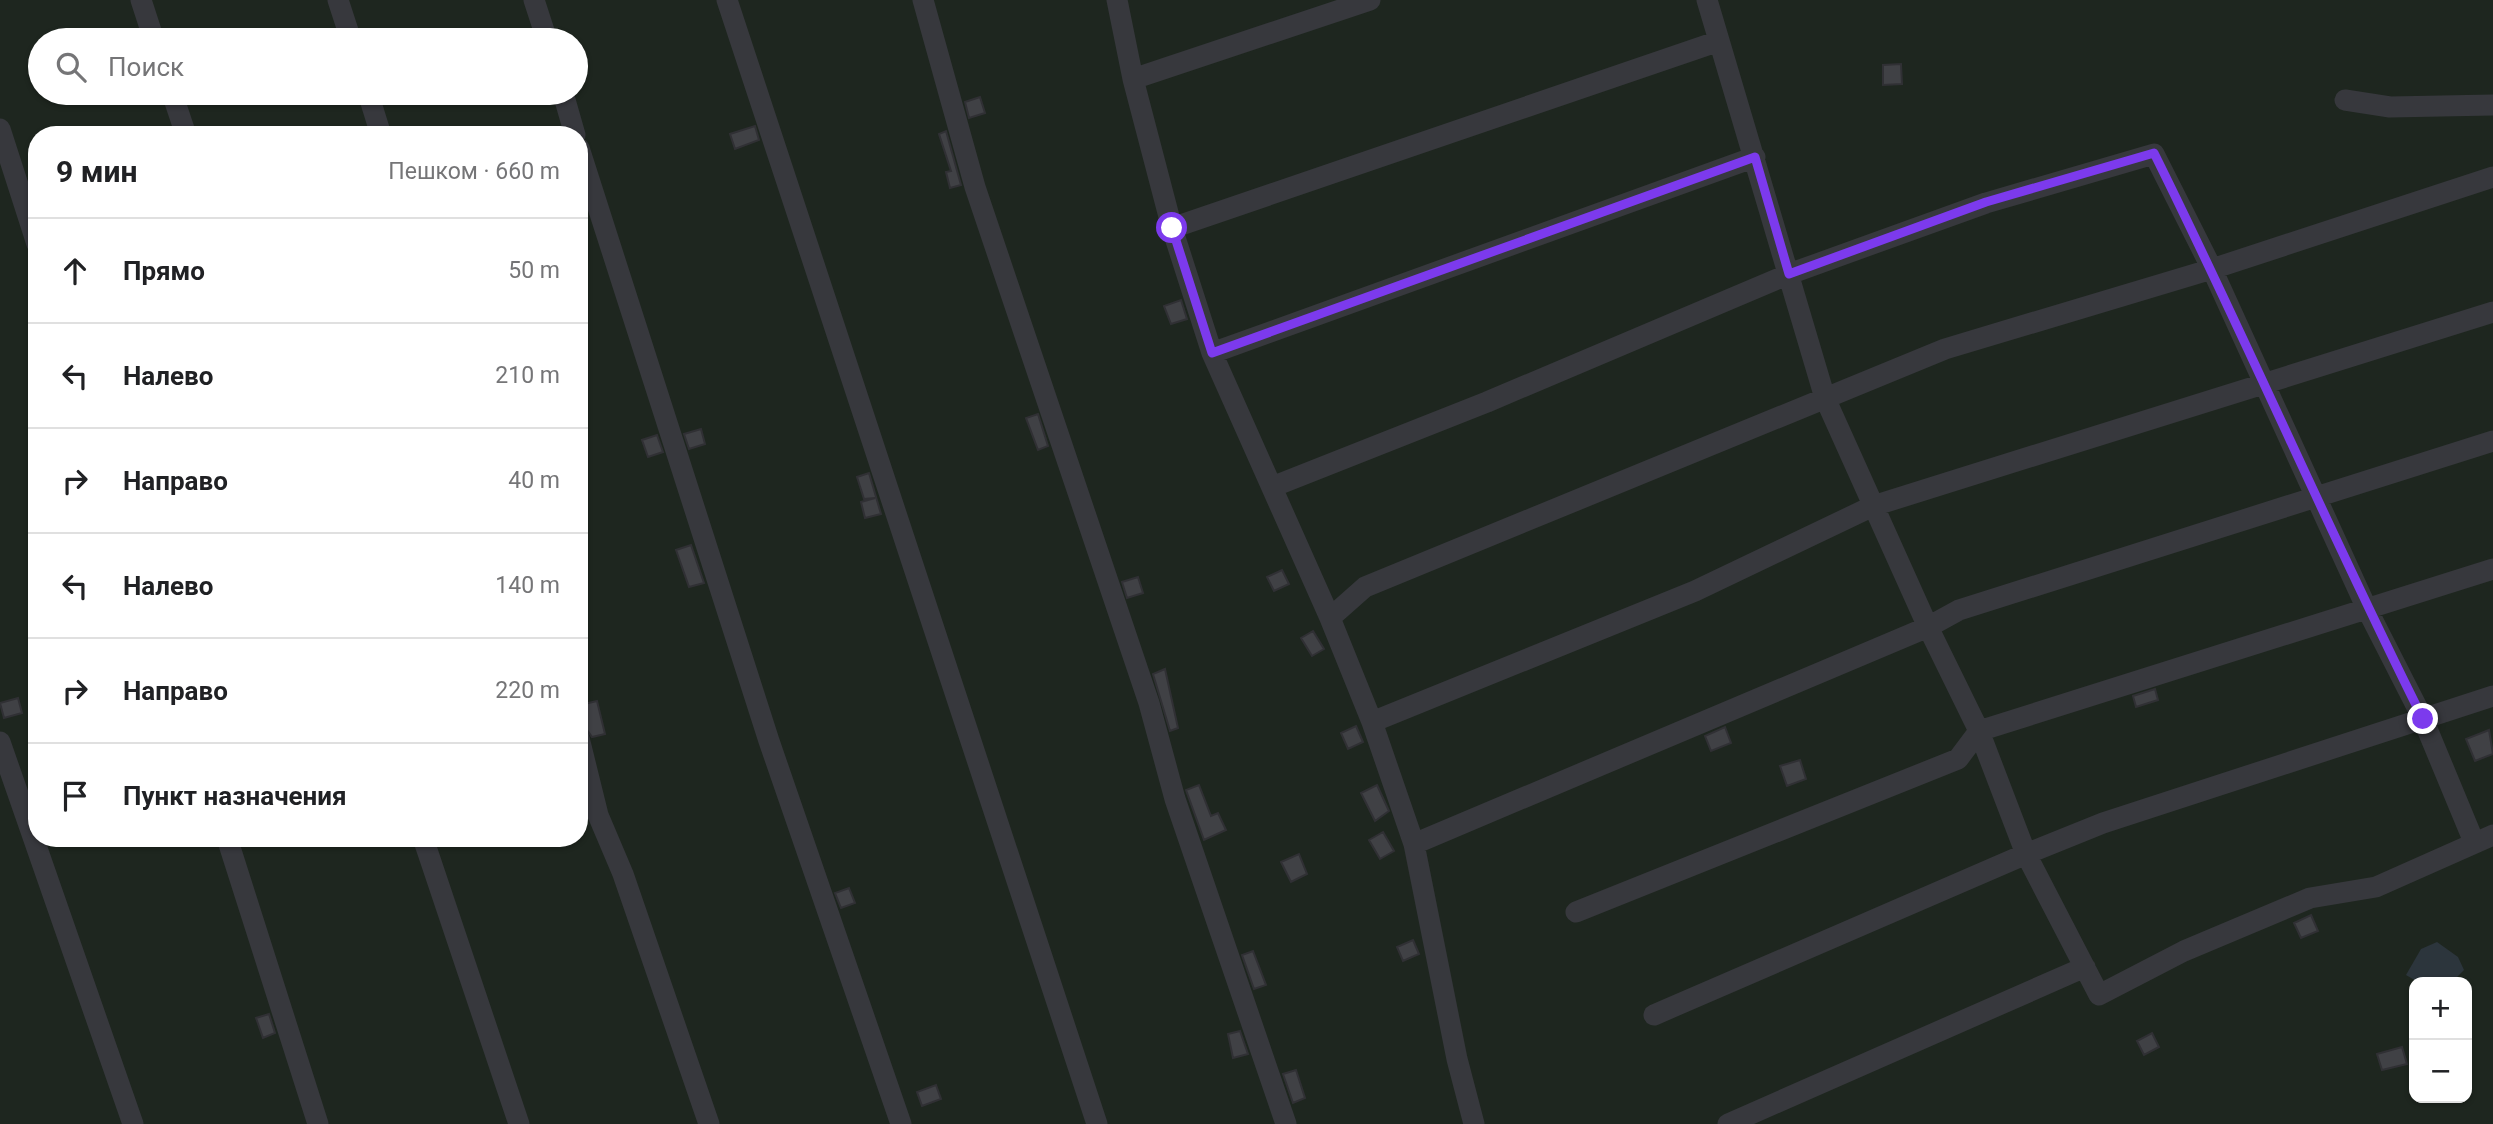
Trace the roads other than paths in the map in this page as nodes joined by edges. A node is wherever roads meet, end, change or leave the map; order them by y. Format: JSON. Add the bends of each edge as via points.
{"nodes":[{"id":1,"x":141,"y":0,"type":"edge"},
{"id":2,"x":338,"y":0,"type":"edge"},
{"id":3,"x":534,"y":0,"type":"edge"},
{"id":4,"x":727,"y":0,"type":"edge"},
{"id":5,"x":923,"y":0,"type":"edge"},
{"id":6,"x":1117,"y":0,"type":"edge"},
{"id":7,"x":1370,"y":0,"type":"edge"},
{"id":8,"x":1707,"y":0,"type":"edge"},
{"id":9,"x":150,"y":28,"type":"edge"},
{"id":10,"x":347,"y":28,"type":"edge"},
{"id":11,"x":543,"y":28,"type":"edge"},
{"id":12,"x":1719,"y":41,"type":"junction"},
{"id":13,"x":1133,"y":79,"type":"junction"},
{"id":14,"x":2345,"y":100,"type":"dead end"},
{"id":15,"x":176,"y":105,"type":"edge"},
{"id":16,"x":372,"y":105,"type":"edge"},
{"id":17,"x":566,"y":105,"type":"edge"},
{"id":18,"x":2493,"y":105,"type":"edge"},
{"id":19,"x":183,"y":126,"type":"edge"},
{"id":20,"x":378,"y":126,"type":"edge"},
{"id":21,"x":572,"y":126,"type":"edge"},
{"id":22,"x":0,"y":129,"type":"edge"},
{"id":23,"x":1755,"y":157,"type":"junction"},
{"id":24,"x":588,"y":176,"type":"edge"},
{"id":25,"x":2493,"y":177,"type":"edge"},
{"id":26,"x":28,"y":216,"type":"edge"},
{"id":27,"x":1172,"y":228,"type":"junction"},
{"id":28,"x":2212,"y":269,"type":"junction"},
{"id":29,"x":1789,"y":274,"type":"junction"},
{"id":30,"x":2493,"y":312,"type":"edge"},
{"id":31,"x":1212,"y":353,"type":"junction"},
{"id":32,"x":2267,"y":384,"type":"junction"},
{"id":33,"x":1825,"y":398,"type":"junction"},
{"id":34,"x":2493,"y":440,"type":"edge"},
{"id":35,"x":1272,"y":486,"type":"junction"},
{"id":36,"x":2316,"y":496,"type":"junction"},
{"id":37,"x":1873,"y":506,"type":"junction"},
{"id":38,"x":2493,"y":569,"type":"edge"},
{"id":39,"x":2367,"y":609,"type":"junction"},
{"id":40,"x":1330,"y":618,"type":"junction"},
{"id":41,"x":1928,"y":627,"type":"junction"},
{"id":42,"x":2493,"y":696,"type":"edge"},
{"id":43,"x":2423,"y":719,"type":"junction"},
{"id":44,"x":1372,"y":722,"type":"junction"},
{"id":45,"x":1979,"y":731,"type":"junction"},
{"id":46,"x":0,"y":742,"type":"edge"},
{"id":47,"x":588,"y":774,"type":"edge"},
{"id":48,"x":28,"y":822,"type":"edge"},
{"id":49,"x":2484,"y":838,"type":"edge"},
{"id":50,"x":1414,"y":844,"type":"junction"},
{"id":51,"x":37,"y":847,"type":"edge"},
{"id":52,"x":230,"y":847,"type":"edge"},
{"id":53,"x":426,"y":847,"type":"edge"},
{"id":54,"x":2026,"y":854,"type":"junction"},
{"id":55,"x":1576,"y":912,"type":"dead end"},
{"id":56,"x":2085,"y":967,"type":"junction"},
{"id":57,"x":1654,"y":1015,"type":"dead end"},
{"id":58,"x":133,"y":1124,"type":"edge"},
{"id":59,"x":318,"y":1124,"type":"edge"},
{"id":60,"x":519,"y":1124,"type":"edge"},
{"id":61,"x":709,"y":1124,"type":"edge"},
{"id":62,"x":901,"y":1124,"type":"edge"},
{"id":63,"x":1097,"y":1124,"type":"edge"},
{"id":64,"x":1286,"y":1124,"type":"edge"},
{"id":65,"x":1474,"y":1124,"type":"edge"},
{"id":66,"x":1728,"y":1124,"type":"edge"}],
"edges":[{"from":1,"to":9,"type":"lane"},
{"from":2,"to":10,"type":"lane"},
{"from":3,"to":11,"type":"lane"},
{"from":4,"to":63,"type":"lane"},
{"from":5,"to":64,"type":"lane","via":[[975,187]]},
{"from":6,"to":13,"type":"lane"},
{"from":7,"to":13,"type":"lane"},
{"from":8,"to":12,"type":"lane"},
{"from":12,"to":23,"type":"lane"},
{"from":12,"to":27,"type":"lane"},
{"from":13,"to":27,"type":"lane"},
{"from":14,"to":18,"type":"lane","via":[[2390,107]]},
{"from":15,"to":19,"type":"lane"},
{"from":16,"to":20,"type":"lane"},
{"from":17,"to":21,"type":"lane"},
{"from":22,"to":26,"type":"lane"},
{"from":23,"to":29,"type":"lane"},
{"from":23,"to":31,"type":"lane"},
{"from":24,"to":62,"type":"lane","via":[[769,741]]},
{"from":25,"to":28,"type":"lane"},
{"from":27,"to":31,"type":"lane"},
{"from":28,"to":29,"type":"lane","via":[[2154,153],[1986,202]]},
{"from":28,"to":32,"type":"lane"},
{"from":28,"to":33,"type":"lane","via":[[1945,349]]},
{"from":29,"to":33,"type":"lane"},
{"from":29,"to":35,"type":"lane","via":[[1487,402]]},
{"from":30,"to":32,"type":"lane"},
{"from":31,"to":35,"type":"lane"},
{"from":32,"to":36,"type":"lane"},
{"from":32,"to":37,"type":"lane"},
{"from":33,"to":37,"type":"lane"},
{"from":33,"to":40,"type":"lane","via":[[1365,587]]},
{"from":34,"to":36,"type":"lane"},
{"from":35,"to":40,"type":"lane"},
{"from":36,"to":39,"type":"lane"},
{"from":36,"to":41,"type":"lane","via":[[1959,610]]},
{"from":37,"to":41,"type":"lane"},
{"from":37,"to":44,"type":"lane","via":[[1695,591]]},
{"from":38,"to":39,"type":"lane"},
{"from":39,"to":43,"type":"lane"},
{"from":39,"to":45,"type":"lane"},
{"from":40,"to":44,"type":"lane"},
{"from":41,"to":45,"type":"lane"},
{"from":41,"to":50,"type":"lane"},
{"from":42,"to":43,"type":"lane"},
{"from":43,"to":49,"type":"lane"},
{"from":43,"to":54,"type":"lane","via":[[2103,823]]},
{"from":44,"to":50,"type":"lane"},
{"from":45,"to":54,"type":"lane"},
{"from":45,"to":55,"type":"lane","via":[[1958,759]]},
{"from":46,"to":48,"type":"lane"},
{"from":47,"to":61,"type":"lane","via":[[598,815],[623,874]]},
{"from":49,"to":56,"type":"lane","via":[[2376,887],[2310,898],[2183,951],[2099,995]]},
{"from":50,"to":65,"type":"lane"},
{"from":51,"to":58,"type":"lane"},
{"from":52,"to":59,"type":"lane"},
{"from":53,"to":60,"type":"lane"},
{"from":54,"to":56,"type":"lane"},
{"from":54,"to":57,"type":"lane"},
{"from":56,"to":66,"type":"lane"}]}
